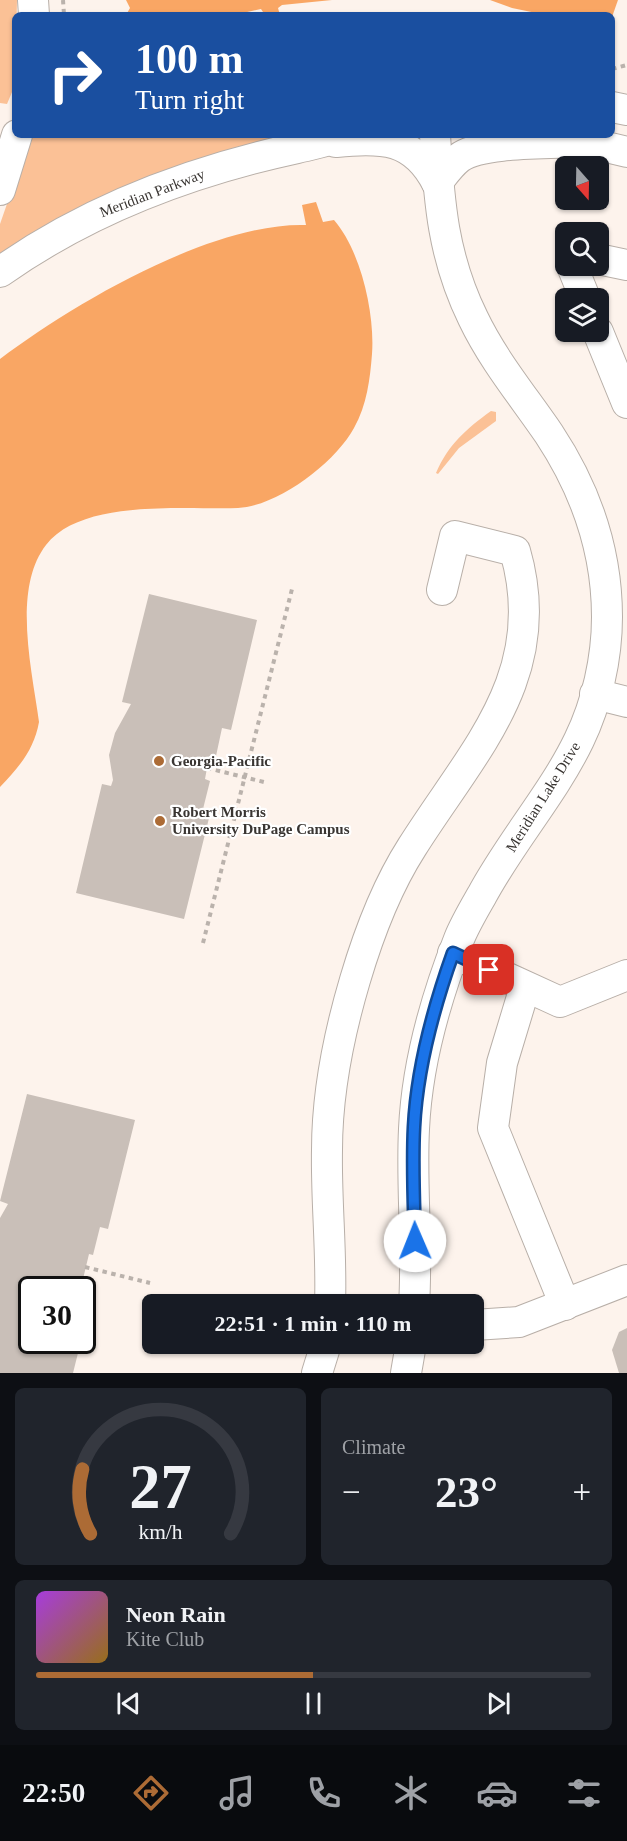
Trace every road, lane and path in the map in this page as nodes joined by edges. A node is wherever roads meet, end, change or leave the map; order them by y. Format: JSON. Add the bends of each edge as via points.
{"nodes":[{"id":1,"x":16,"y":138,"type":"edge"},
{"id":2,"x":342,"y":138,"type":"edge"},
{"id":3,"x":435,"y":138,"type":"edge"},
{"id":4,"x":571,"y":138,"type":"edge"},
{"id":5,"x":317,"y":144,"type":"junction"},
{"id":6,"x":627,"y":152,"type":"edge"},
{"id":7,"x":437,"y":183,"type":"junction"},
{"id":8,"x":0,"y":190,"type":"edge"},
{"id":9,"x":609,"y":261,"type":"edge"},
{"id":10,"x":627,"y":265,"type":"edge"},
{"id":11,"x":0,"y":272,"type":"edge"},
{"id":12,"x":602,"y":342,"type":"edge"},
{"id":13,"x":627,"y":403,"type":"edge"},
{"id":14,"x":291,"y":589,"type":"dead end"},
{"id":15,"x":442,"y":590,"type":"dead end"},
{"id":16,"x":595,"y":694,"type":"junction"},
{"id":17,"x":627,"y":702,"type":"edge"},
{"id":18,"x":207,"y":768,"type":"dead end"},
{"id":19,"x":243,"y":777,"type":"junction"},
{"id":20,"x":268,"y":783,"type":"dead end"},
{"id":21,"x":203,"y":943,"type":"dead end"},
{"id":22,"x":453,"y":953,"type":"junction"},
{"id":23,"x":627,"y":975,"type":"edge"},
{"id":24,"x":525,"y":987,"type":"junction"},
{"id":25,"x":85,"y":1268,"type":"dead end"},
{"id":26,"x":627,"y":1280,"type":"edge"},
{"id":27,"x":150,"y":1283,"type":"dead end"},
{"id":28,"x":330,"y":1294,"type":"edge"},
{"id":29,"x":414,"y":1294,"type":"edge"},
{"id":30,"x":565,"y":1305,"type":"junction"},
{"id":31,"x":484,"y":1324,"type":"edge"},
{"id":32,"x":323,"y":1354,"type":"edge"},
{"id":33,"x":409,"y":1354,"type":"edge"},
{"id":34,"x":317,"y":1373,"type":"edge"},
{"id":35,"x":406,"y":1373,"type":"edge"}],
"edges":[{"from":1,"to":8,"type":"street"},
{"from":2,"to":5,"type":"street","name":"Meridian Parkway"},
{"from":3,"to":7,"type":"street","name":"Meridian Lake Drive"},
{"from":4,"to":6,"type":"street"},
{"from":4,"to":7,"type":"street","via":[[478,149],[460,156]]},
{"from":5,"to":7,"type":"street","name":"Meridian Parkway","via":[[352,140],[395,143],[421,157]]},
{"from":5,"to":11,"type":"street","name":"Meridian Parkway","via":[[236,161],[167,185],[98,213]]},
{"from":7,"to":16,"type":"street","name":"Meridian Lake Drive","via":[[441,225],[465,301],[485,342],[565,459],[595,527],[607,600],[605,647]]},
{"from":9,"to":10,"type":"street"},
{"from":12,"to":13,"type":"street"},
{"from":14,"to":19,"type":"path"},
{"from":15,"to":28,"type":"street","via":[[455,536],[515,550],[523,590],[523,637],[518,667],[503,706],[411,848],[355,978],[341,1031],[327,1149]]},
{"from":16,"to":17,"type":"street"},
{"from":16,"to":22,"type":"street","name":"Meridian Lake Drive","via":[[579,739],[487,886]]},
{"from":18,"to":19,"type":"path"},
{"from":19,"to":20,"type":"path"},
{"from":19,"to":21,"type":"path"},
{"from":22,"to":24,"type":"street"},
{"from":22,"to":29,"type":"street","name":"Meridian Lake Drive","via":[[430,1024],[417,1090],[413,1151]]},
{"from":23,"to":24,"type":"street","via":[[560,1002]]},
{"from":24,"to":30,"type":"street","via":[[502,1063],[493,1128]]},
{"from":25,"to":27,"type":"path"},
{"from":26,"to":30,"type":"street"},
{"from":30,"to":31,"type":"street","via":[[519,1322]]},
{"from":32,"to":34,"type":"street"},
{"from":33,"to":35,"type":"street"}]}
